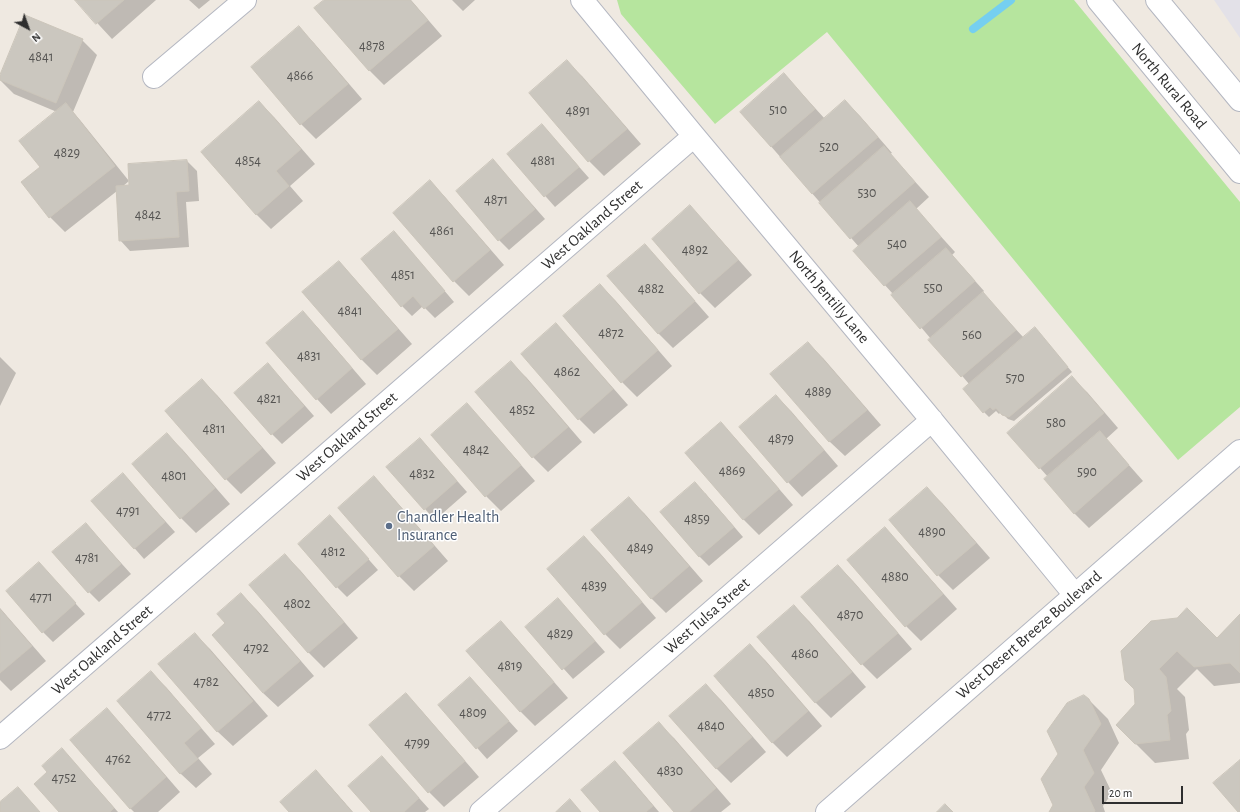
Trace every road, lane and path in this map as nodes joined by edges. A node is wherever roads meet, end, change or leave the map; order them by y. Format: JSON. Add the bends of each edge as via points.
{"nodes":[{"id":1,"x":245,"y":0,"type":"edge"},
{"id":2,"x":582,"y":0,"type":"edge"},
{"id":3,"x":1098,"y":0,"type":"edge"},
{"id":4,"x":1157,"y":0,"type":"edge"},
{"id":5,"x":154,"y":77,"type":"dead end"},
{"id":6,"x":1240,"y":100,"type":"edge"},
{"id":7,"x":694,"y":136,"type":"junction"},
{"id":8,"x":1240,"y":172,"type":"edge"},
{"id":9,"x":932,"y":420,"type":"junction"},
{"id":10,"x":1235,"y":455,"type":"edge"},
{"id":11,"x":1075,"y":594,"type":"junction"},
{"id":12,"x":0,"y":738,"type":"edge"},
{"id":13,"x":481,"y":812,"type":"edge"},
{"id":14,"x":827,"y":812,"type":"edge"}],
"edges":[{"from":1,"to":5,"type":"street"},
{"from":2,"to":7,"type":"street","name":"North Jentilly Lane"},
{"from":3,"to":8,"type":"street","name":"North Rural Road"},
{"from":4,"to":6,"type":"street"},
{"from":7,"to":9,"type":"street","name":"North Jentilly Lane"},
{"from":7,"to":12,"type":"street","name":"West Oakland Street"},
{"from":9,"to":11,"type":"street","name":"North Jentilly Lane"},
{"from":9,"to":13,"type":"street","name":"West Tulsa Street"},
{"from":10,"to":11,"type":"street","name":"West Desert Breeze Boulevard"},
{"from":11,"to":14,"type":"street","name":"West Desert Breeze Boulevard"}]}
